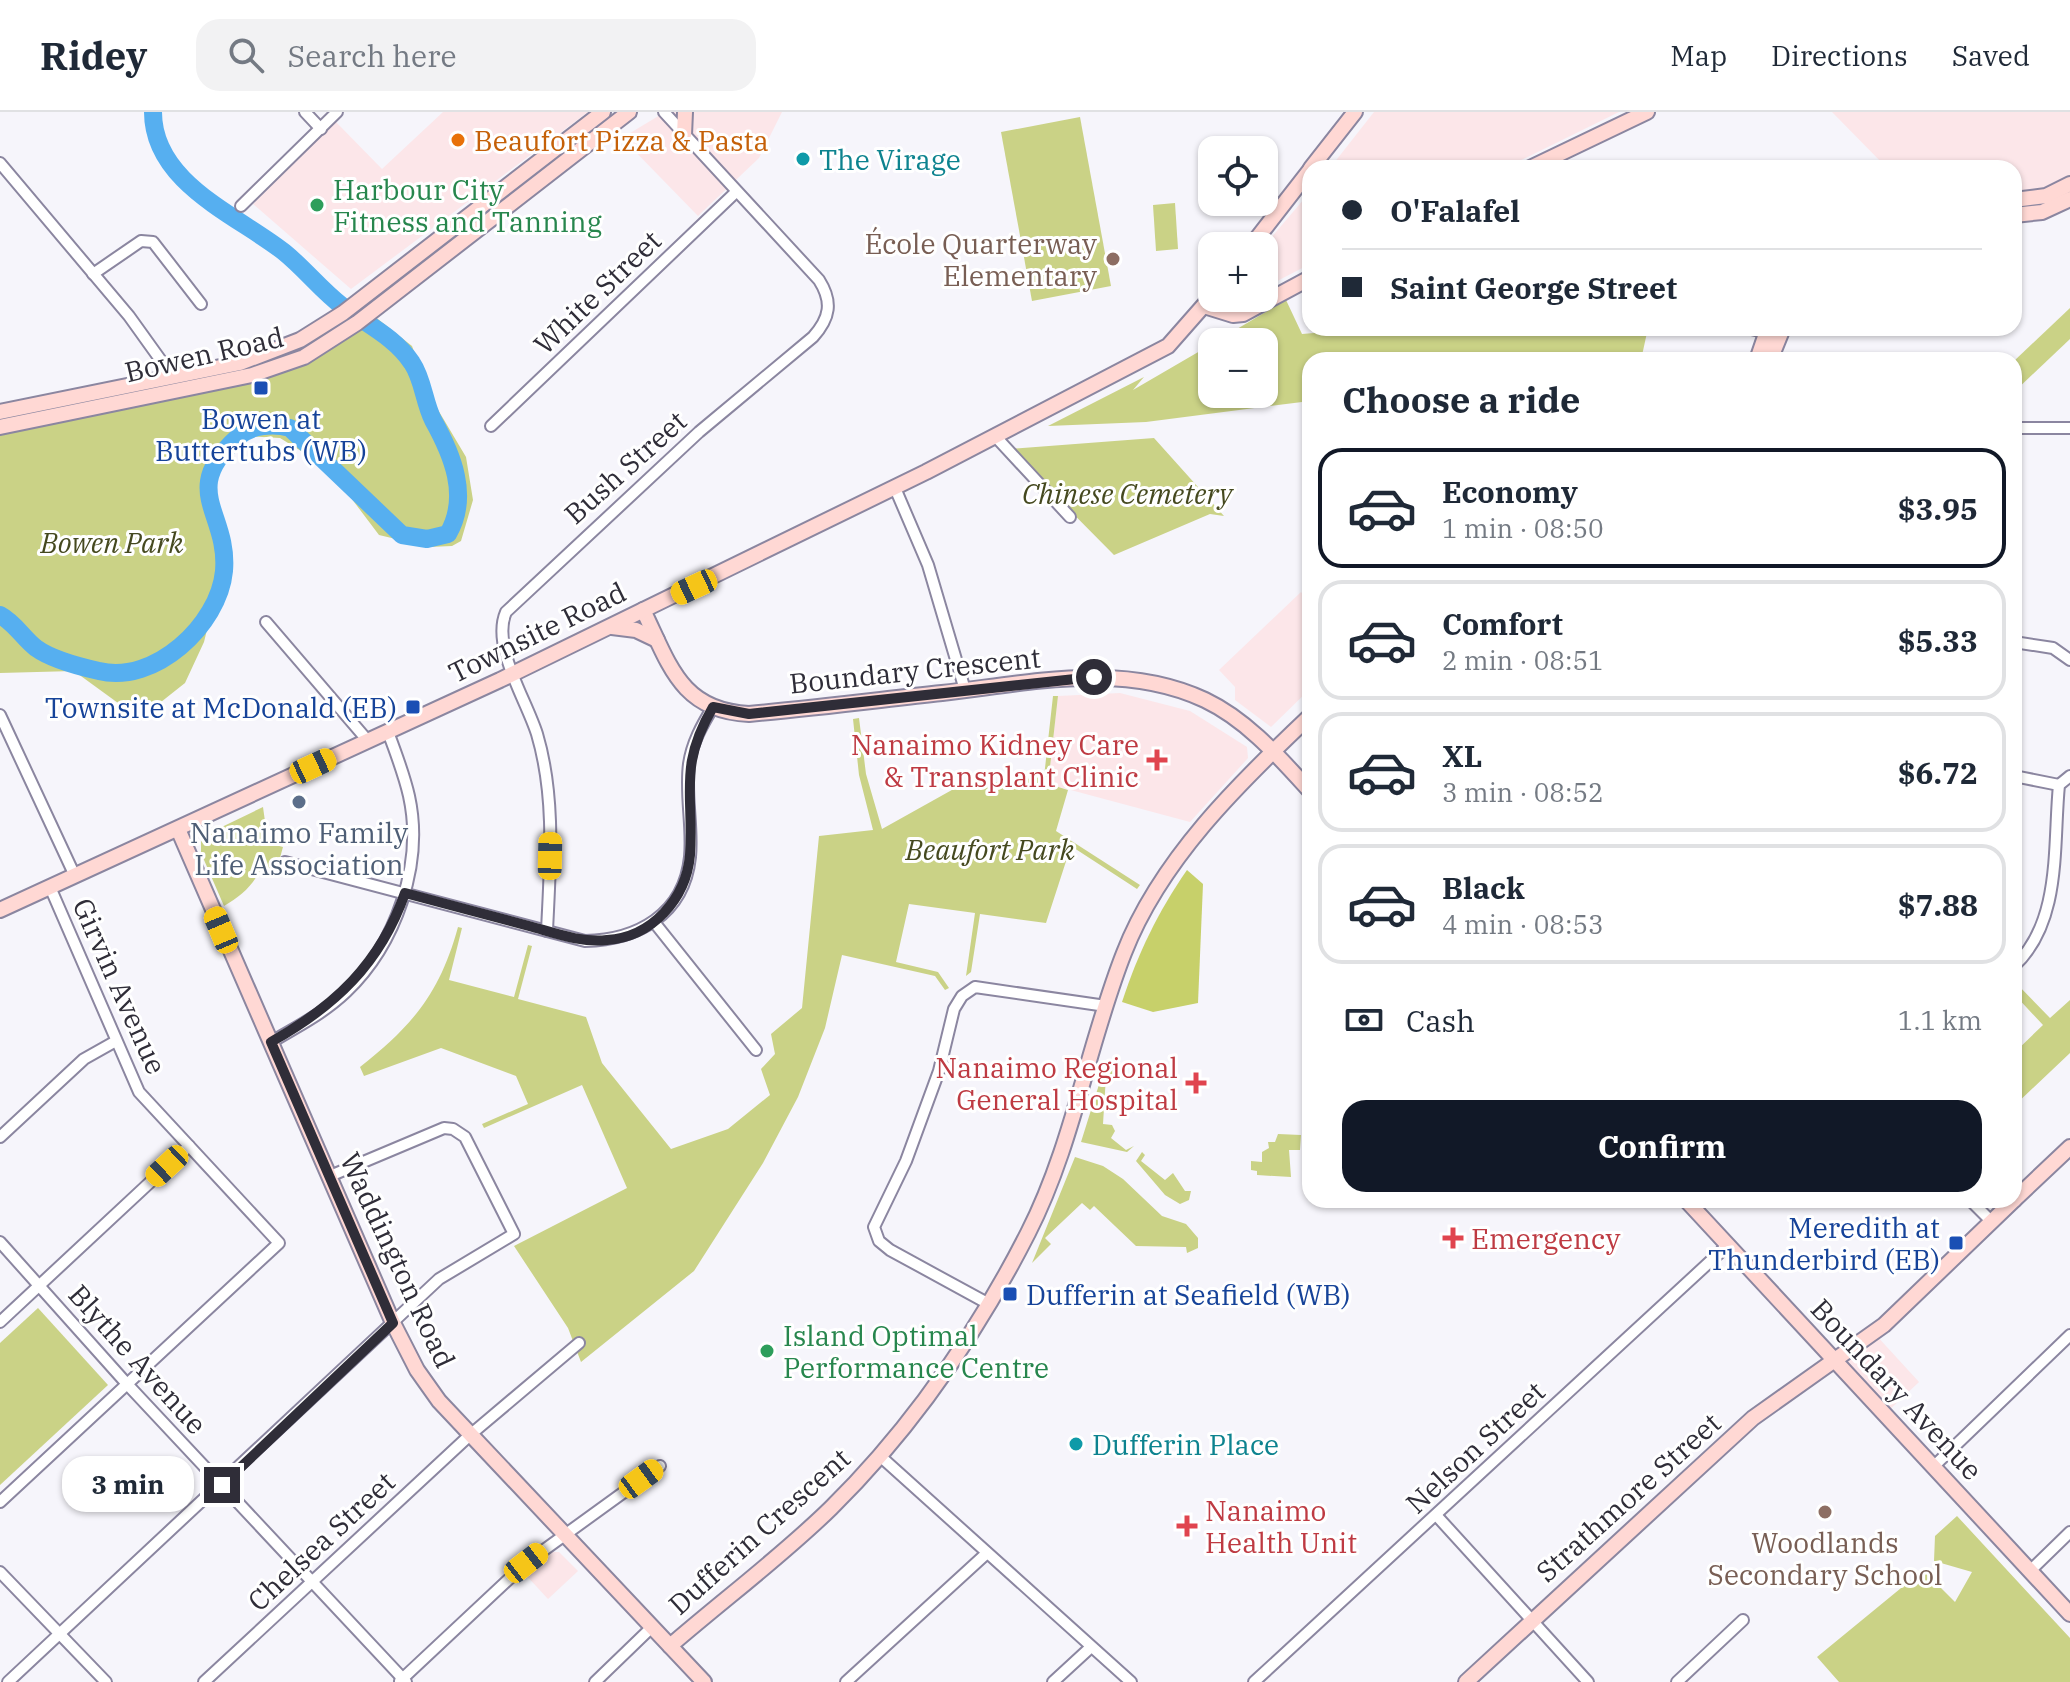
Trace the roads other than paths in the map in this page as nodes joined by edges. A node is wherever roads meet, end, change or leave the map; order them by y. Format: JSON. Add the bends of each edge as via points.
{"nodes":[{"id":1,"x":305,"y":112,"type":"edge"},
{"id":2,"x":337,"y":112,"type":"edge"},
{"id":3,"x":603,"y":112,"type":"edge"},
{"id":4,"x":629,"y":112,"type":"edge"},
{"id":5,"x":664,"y":112,"type":"edge"},
{"id":6,"x":685,"y":112,"type":"edge"},
{"id":7,"x":1355,"y":112,"type":"edge"},
{"id":8,"x":1647,"y":112,"type":"edge"},
{"id":9,"x":321,"y":129,"type":"junction"},
{"id":10,"x":684,"y":135,"type":"junction"},
{"id":11,"x":1318,"y":160,"type":"edge"},
{"id":12,"x":1547,"y":160,"type":"edge"},
{"id":13,"x":0,"y":163,"type":"edge"},
{"id":14,"x":1302,"y":181,"type":"edge"},
{"id":15,"x":2070,"y":184,"type":"edge"},
{"id":16,"x":736,"y":192,"type":"junction"},
{"id":17,"x":2022,"y":199,"type":"edge"},
{"id":18,"x":2070,"y":199,"type":"edge"},
{"id":19,"x":241,"y":206,"type":"dead end"},
{"id":20,"x":2022,"y":214,"type":"edge"},
{"id":21,"x":1262,"y":232,"type":"edge"},
{"id":22,"x":93,"y":274,"type":"junction"},
{"id":23,"x":1302,"y":282,"type":"edge"},
{"id":24,"x":1278,"y":294,"type":"edge"},
{"id":25,"x":201,"y":304,"type":"dead end"},
{"id":26,"x":1198,"y":312,"type":"edge"},
{"id":27,"x":167,"y":377,"type":"junction"},
{"id":28,"x":0,"y":412,"type":"edge"},
{"id":29,"x":491,"y":426,"type":"dead end"},
{"id":30,"x":0,"y":427,"type":"edge"},
{"id":31,"x":2022,"y":428,"type":"edge"},
{"id":32,"x":2070,"y":428,"type":"edge"},
{"id":33,"x":995,"y":436,"type":"junction"},
{"id":34,"x":895,"y":488,"type":"junction"},
{"id":35,"x":1070,"y":517,"type":"dead end"},
{"id":36,"x":643,"y":610,"type":"junction"},
{"id":37,"x":266,"y":622,"type":"dead end"},
{"id":38,"x":610,"y":627,"type":"junction"},
{"id":39,"x":657,"y":640,"type":"junction"},
{"id":40,"x":2022,"y":643,"type":"edge"},
{"id":41,"x":2070,"y":660,"type":"edge"},
{"id":42,"x":514,"y":673,"type":"junction"},
{"id":43,"x":965,"y":690,"type":"junction"},
{"id":44,"x":713,"y":707,"type":"junction"},
{"id":45,"x":0,"y":715,"type":"edge"},
{"id":46,"x":1302,"y":724,"type":"edge"},
{"id":47,"x":388,"y":732,"type":"junction"},
{"id":48,"x":368,"y":741,"type":"junction"},
{"id":49,"x":1273,"y":751,"type":"junction"},
{"id":50,"x":2070,"y":776,"type":"edge"},
{"id":51,"x":2022,"y":778,"type":"edge"},
{"id":52,"x":1302,"y":782,"type":"edge"},
{"id":53,"x":2059,"y":785,"type":"junction"},
{"id":54,"x":178,"y":829,"type":"junction"},
{"id":55,"x":285,"y":862,"type":"dead end"},
{"id":56,"x":75,"y":876,"type":"junction"},
{"id":57,"x":50,"y":887,"type":"junction"},
{"id":58,"x":405,"y":893,"type":"junction"},
{"id":59,"x":0,"y":910,"type":"edge"},
{"id":60,"x":654,"y":922,"type":"junction"},
{"id":61,"x":547,"y":931,"type":"junction"},
{"id":62,"x":2022,"y":957,"type":"edge"},
{"id":63,"x":1106,"y":1006,"type":"junction"},
{"id":64,"x":116,"y":1041,"type":"junction"},
{"id":65,"x":271,"y":1042,"type":"junction"},
{"id":66,"x":756,"y":1050,"type":"dead end"},
{"id":67,"x":0,"y":1137,"type":"edge"},
{"id":68,"x":189,"y":1146,"type":"junction"},
{"id":69,"x":2070,"y":1147,"type":"edge"},
{"id":70,"x":330,"y":1176,"type":"junction"},
{"id":71,"x":2022,"y":1192,"type":"edge"},
{"id":72,"x":1693,"y":1208,"type":"edge"},
{"id":73,"x":1978,"y":1208,"type":"edge"},
{"id":74,"x":2005,"y":1208,"type":"edge"},
{"id":75,"x":1991,"y":1221,"type":"junction"},
{"id":76,"x":0,"y":1242,"type":"edge"},
{"id":77,"x":1728,"y":1245,"type":"junction"},
{"id":78,"x":39,"y":1286,"type":"junction"},
{"id":79,"x":989,"y":1304,"type":"junction"},
{"id":80,"x":0,"y":1322,"type":"edge"},
{"id":81,"x":393,"y":1323,"type":"junction"},
{"id":82,"x":2070,"y":1335,"type":"edge"},
{"id":83,"x":579,"y":1343,"type":"dead end"},
{"id":84,"x":1834,"y":1361,"type":"junction"},
{"id":85,"x":127,"y":1384,"type":"junction"},
{"id":86,"x":470,"y":1435,"type":"junction"},
{"id":87,"x":880,"y":1456,"type":"junction"},
{"id":88,"x":660,"y":1466,"type":"dead end"},
{"id":89,"x":1933,"y":1467,"type":"junction"},
{"id":90,"x":222,"y":1485,"type":"junction"},
{"id":91,"x":0,"y":1502,"type":"edge"},
{"id":92,"x":1436,"y":1515,"type":"junction"},
{"id":93,"x":2070,"y":1532,"type":"edge"},
{"id":94,"x":564,"y":1534,"type":"junction"},
{"id":95,"x":987,"y":1553,"type":"junction"},
{"id":96,"x":2030,"y":1571,"type":"junction"},
{"id":97,"x":0,"y":1572,"type":"edge"},
{"id":98,"x":313,"y":1582,"type":"junction"},
{"id":99,"x":2070,"y":1614,"type":"edge"},
{"id":100,"x":1532,"y":1620,"type":"junction"},
{"id":101,"x":1743,"y":1620,"type":"dead end"},
{"id":102,"x":652,"y":1627,"type":"junction"},
{"id":103,"x":62,"y":1633,"type":"junction"},
{"id":104,"x":670,"y":1646,"type":"junction"},
{"id":105,"x":1091,"y":1647,"type":"junction"},
{"id":106,"x":402,"y":1681,"type":"edge"},
{"id":107,"x":8,"y":1682,"type":"edge"},
{"id":108,"x":106,"y":1682,"type":"edge"},
{"id":109,"x":204,"y":1682,"type":"edge"},
{"id":110,"x":595,"y":1682,"type":"edge"},
{"id":111,"x":704,"y":1682,"type":"edge"},
{"id":112,"x":846,"y":1682,"type":"edge"},
{"id":113,"x":1053,"y":1682,"type":"edge"},
{"id":114,"x":1131,"y":1682,"type":"edge"},
{"id":115,"x":1254,"y":1682,"type":"edge"},
{"id":116,"x":1466,"y":1682,"type":"edge"},
{"id":117,"x":1588,"y":1682,"type":"edge"},
{"id":118,"x":1677,"y":1682,"type":"edge"}],
"edges":[{"from":1,"to":9,"type":"street"},
{"from":2,"to":9,"type":"street"},
{"from":3,"to":27,"type":"street","name":"Bowen Road","via":[[343,313],[286,346],[240,363]]},
{"from":4,"to":30,"type":"street","name":"Bowen Road","via":[[315,351],[272,370]]},
{"from":5,"to":10,"type":"street"},
{"from":6,"to":10,"type":"street"},
{"from":7,"to":11,"type":"street"},
{"from":8,"to":12,"type":"street"},
{"from":9,"to":19,"type":"street"},
{"from":10,"to":16,"type":"street"},
{"from":13,"to":22,"type":"street"},
{"from":14,"to":21,"type":"street"},
{"from":15,"to":17,"type":"street","via":[[2046,196]]},
{"from":16,"to":29,"type":"street","name":"White Street"},
{"from":16,"to":42,"type":"street","name":"Bush Street","via":[[819,280],[828,296],[827,318],[813,337],[699,432],[511,605],[503,618],[501,640]]},
{"from":18,"to":20,"type":"street"},
{"from":22,"to":25,"type":"street","via":[[141,241],[153,242]]},
{"from":22,"to":27,"type":"street","via":[[151,345]]},
{"from":23,"to":24,"type":"street","name":"Townsite Road"},
{"from":26,"to":33,"type":"street","name":"Townsite Road","via":[[1168,346]]},
{"from":27,"to":28,"type":"street","name":"Bowen Road"},
{"from":31,"to":32,"type":"street"},
{"from":33,"to":34,"type":"street","name":"Townsite Road"},
{"from":33,"to":35,"type":"street"},
{"from":34,"to":36,"type":"street","name":"Townsite Road"},
{"from":34,"to":43,"type":"street","via":[[928,565]]},
{"from":36,"to":38,"type":"street","name":"Townsite Road"},
{"from":36,"to":39,"type":"street","name":"Boundary Crescent"},
{"from":37,"to":48,"type":"street"},
{"from":38,"to":39,"type":"street","via":[[636,630]]},
{"from":38,"to":42,"type":"street","name":"Townsite Road"},
{"from":39,"to":44,"type":"street","name":"Boundary Crescent","via":[[685,689]]},
{"from":40,"to":41,"type":"street","via":[[2053,648]]},
{"from":42,"to":47,"type":"street","name":"Townsite Road"},
{"from":42,"to":61,"type":"street","name":"Bush Street","via":[[538,739],[548,795]]},
{"from":43,"to":44,"type":"street","name":"Boundary Crescent","via":[[749,714]]},
{"from":43,"to":49,"type":"street","name":"Boundary Crescent","via":[[1094,677],[1146,680],[1218,707]]},
{"from":44,"to":60,"type":"street","via":[[688,766],[687,873],[674,901]]},
{"from":45,"to":56,"type":"street","name":"Girvin Avenue"},
{"from":46,"to":49,"type":"street","name":"Dufferin Crescent"},
{"from":47,"to":48,"type":"street","name":"Townsite Road"},
{"from":47,"to":58,"type":"street","via":[[411,807],[413,840]]},
{"from":48,"to":54,"type":"street","name":"Townsite Road"},
{"from":49,"to":52,"type":"street"},
{"from":49,"to":63,"type":"street","name":"Dufferin Crescent","via":[[1158,887],[1124,953]]},
{"from":50,"to":53,"type":"street"},
{"from":51,"to":53,"type":"street"},
{"from":53,"to":62,"type":"street","via":[[2047,917],[2038,940]]},
{"from":54,"to":56,"type":"street","name":"Townsite Road"},
{"from":54,"to":65,"type":"street","name":"Waddington Road"},
{"from":55,"to":58,"type":"street"},
{"from":56,"to":57,"type":"street","name":"Townsite Road"},
{"from":57,"to":59,"type":"street","name":"Townsite Road"},
{"from":57,"to":64,"type":"street","name":"Girvin Avenue"},
{"from":58,"to":61,"type":"street"},
{"from":58,"to":65,"type":"street","via":[[378,952],[348,990]]},
{"from":60,"to":61,"type":"street","via":[[608,940],[585,941]]},
{"from":60,"to":66,"type":"street"},
{"from":63,"to":79,"type":"street","name":"Dufferin Crescent","via":[[1064,1144],[1030,1231]]},
{"from":63,"to":79,"type":"street","via":[[975,987],[954,1009],[939,1071],[906,1161],[874,1227],[890,1250]]},
{"from":64,"to":67,"type":"street","via":[[84,1059]]},
{"from":64,"to":68,"type":"street","name":"Girvin Avenue","via":[[139,1092]]},
{"from":65,"to":70,"type":"street","name":"Waddington Road"},
{"from":68,"to":78,"type":"street"},
{"from":68,"to":85,"type":"street","name":"Girvin Avenue","via":[[279,1243]]},
{"from":69,"to":71,"type":"street","name":"Strathmore Street"},
{"from":70,"to":81,"type":"street","name":"Waddington Road"},
{"from":70,"to":81,"type":"street","via":[[444,1128],[453,1129],[465,1137],[514,1234],[439,1279]]},
{"from":72,"to":77,"type":"street","name":"Boundary Avenue"},
{"from":73,"to":75,"type":"street"},
{"from":74,"to":75,"type":"street","name":"Strathmore Street"},
{"from":75,"to":84,"type":"street","name":"Strathmore Street","via":[[1884,1325]]},
{"from":76,"to":78,"type":"street","name":"Blythe Avenue"},
{"from":77,"to":84,"type":"street","name":"Boundary Avenue"},
{"from":77,"to":92,"type":"street","name":"Nelson Street"},
{"from":78,"to":80,"type":"street"},
{"from":78,"to":85,"type":"street","name":"Blythe Avenue"},
{"from":79,"to":87,"type":"street","name":"Dufferin Crescent"},
{"from":81,"to":86,"type":"street","name":"Waddington Road","via":[[417,1370]]},
{"from":81,"to":90,"type":"street"},
{"from":82,"to":89,"type":"street"},
{"from":83,"to":86,"type":"street","name":"Chelsea Street"},
{"from":84,"to":89,"type":"street","name":"Boundary Avenue"},
{"from":84,"to":100,"type":"street","name":"Strathmore Street","via":[[1753,1418]]},
{"from":85,"to":90,"type":"street","name":"Blythe Avenue"},
{"from":85,"to":91,"type":"street"},
{"from":86,"to":94,"type":"street","name":"Waddington Road"},
{"from":86,"to":98,"type":"street","name":"Chelsea Street"},
{"from":87,"to":95,"type":"street"},
{"from":87,"to":104,"type":"street","name":"Dufferin Crescent","via":[[829,1509]]},
{"from":88,"to":94,"type":"street"},
{"from":89,"to":96,"type":"street","name":"Boundary Avenue"},
{"from":90,"to":98,"type":"street","name":"Blythe Avenue"},
{"from":90,"to":103,"type":"street"},
{"from":92,"to":100,"type":"street"},
{"from":92,"to":115,"type":"street","name":"Nelson Street"},
{"from":93,"to":96,"type":"street"},
{"from":94,"to":102,"type":"street","name":"Waddington Road"},
{"from":94,"to":106,"type":"street","via":[[526,1563]]},
{"from":95,"to":105,"type":"street"},
{"from":95,"to":112,"type":"street"},
{"from":96,"to":99,"type":"street","name":"Boundary Avenue"},
{"from":97,"to":103,"type":"street"},
{"from":98,"to":106,"type":"street","name":"Blythe Avenue"},
{"from":98,"to":109,"type":"street","name":"Chelsea Street"},
{"from":100,"to":116,"type":"street","name":"Strathmore Street"},
{"from":100,"to":117,"type":"street"},
{"from":101,"to":118,"type":"street"},
{"from":102,"to":104,"type":"street","name":"Waddington Road"},
{"from":102,"to":110,"type":"street"},
{"from":103,"to":107,"type":"street"},
{"from":103,"to":108,"type":"street"},
{"from":104,"to":111,"type":"street","name":"Waddington Road"},
{"from":105,"to":113,"type":"street"},
{"from":105,"to":114,"type":"street"}]}
